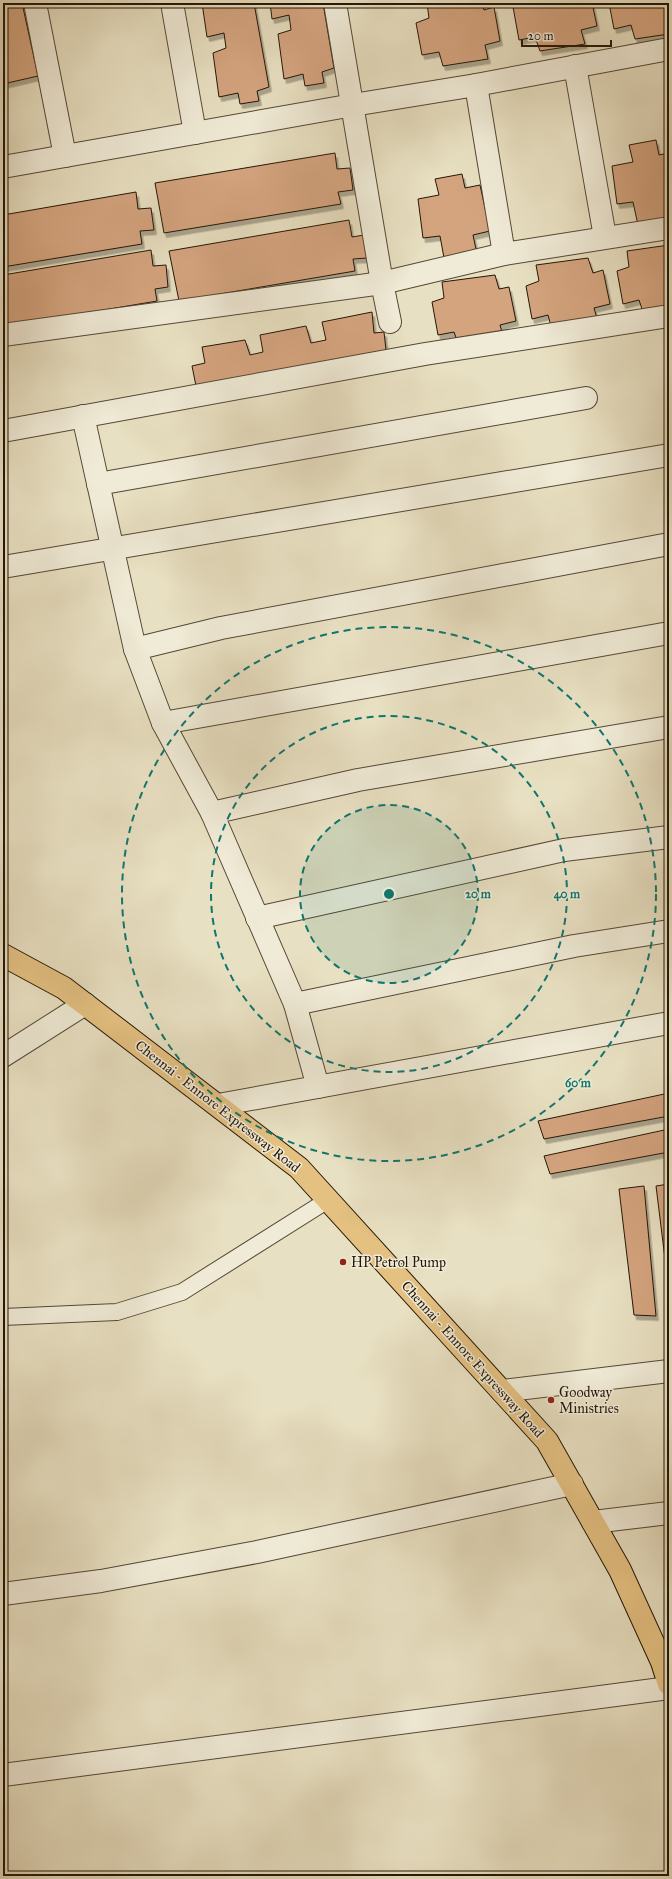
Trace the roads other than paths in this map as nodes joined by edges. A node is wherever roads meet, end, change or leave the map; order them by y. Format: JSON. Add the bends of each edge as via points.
{"nodes":[{"id":1,"x":35,"y":3,"type":"edge"},
{"id":2,"x":172,"y":3,"type":"edge"},
{"id":3,"x":335,"y":3,"type":"edge"},
{"id":4,"x":669,"y":49,"type":"edge"},
{"id":5,"x":575,"y":66,"type":"junction"},
{"id":6,"x":476,"y":85,"type":"junction"},
{"id":7,"x":353,"y":105,"type":"junction"},
{"id":8,"x":195,"y":133,"type":"junction"},
{"id":9,"x":65,"y":156,"type":"junction"},
{"id":10,"x":3,"y":167,"type":"edge"},
{"id":11,"x":669,"y":228,"type":"edge"},
{"id":12,"x":605,"y":237,"type":"junction"},
{"id":13,"x":504,"y":254,"type":"junction"},
{"id":14,"x":382,"y":283,"type":"junction"},
{"id":15,"x":669,"y":316,"type":"edge"},
{"id":16,"x":390,"y":322,"type":"dead end"},
{"id":17,"x":3,"y":335,"type":"edge"},
{"id":18,"x":586,"y":398,"type":"dead end"},
{"id":19,"x":83,"y":416,"type":"junction"},
{"id":20,"x":3,"y":431,"type":"edge"},
{"id":21,"x":669,"y":455,"type":"edge"},
{"id":22,"x":98,"y":484,"type":"junction"},
{"id":23,"x":669,"y":544,"type":"edge"},
{"id":24,"x":113,"y":549,"type":"junction"},
{"id":25,"x":3,"y":567,"type":"edge"},
{"id":26,"x":669,"y":633,"type":"edge"},
{"id":27,"x":135,"y":649,"type":"junction"},
{"id":28,"x":163,"y":723,"type":"junction"},
{"id":29,"x":669,"y":727,"type":"edge"},
{"id":30,"x":212,"y":813,"type":"junction"},
{"id":31,"x":669,"y":836,"type":"edge"},
{"id":32,"x":257,"y":918,"type":"junction"},
{"id":33,"x":669,"y":931,"type":"edge"},
{"id":34,"x":3,"y":956,"type":"edge"},
{"id":35,"x":85,"y":1004,"type":"junction"},
{"id":36,"x":295,"y":1004,"type":"junction"},
{"id":37,"x":669,"y":1023,"type":"edge"},
{"id":38,"x":3,"y":1056,"type":"edge"},
{"id":39,"x":318,"y":1087,"type":"junction"},
{"id":40,"x":218,"y":1105,"type":"junction"},
{"id":41,"x":328,"y":1200,"type":"junction"},
{"id":42,"x":3,"y":1317,"type":"edge"},
{"id":43,"x":669,"y":1371,"type":"edge"},
{"id":44,"x":502,"y":1391,"type":"junction"},
{"id":45,"x":572,"y":1484,"type":"junction"},
{"id":46,"x":669,"y":1513,"type":"edge"},
{"id":47,"x":593,"y":1522,"type":"junction"},
{"id":48,"x":3,"y":1594,"type":"edge"},
{"id":49,"x":668,"y":1681,"type":"edge"},
{"id":50,"x":3,"y":1775,"type":"edge"}],
"edges":[{"from":1,"to":9,"type":"street"},
{"from":2,"to":8,"type":"street"},
{"from":3,"to":7,"type":"street"},
{"from":4,"to":5,"type":"street"},
{"from":5,"to":6,"type":"street"},
{"from":5,"to":12,"type":"street"},
{"from":6,"to":7,"type":"street"},
{"from":6,"to":13,"type":"street"},
{"from":7,"to":8,"type":"street"},
{"from":7,"to":14,"type":"street"},
{"from":8,"to":9,"type":"street"},
{"from":9,"to":10,"type":"street"},
{"from":11,"to":12,"type":"street"},
{"from":12,"to":13,"type":"street"},
{"from":13,"to":14,"type":"street"},
{"from":14,"to":16,"type":"street"},
{"from":14,"to":17,"type":"street"},
{"from":15,"to":19,"type":"street","via":[[425,354]]},
{"from":18,"to":22,"type":"street"},
{"from":19,"to":20,"type":"street"},
{"from":19,"to":22,"type":"street"},
{"from":21,"to":24,"type":"street"},
{"from":22,"to":24,"type":"street"},
{"from":23,"to":27,"type":"street","via":[[221,628]]},
{"from":24,"to":25,"type":"street"},
{"from":24,"to":27,"type":"street"},
{"from":26,"to":28,"type":"street"},
{"from":27,"to":28,"type":"street"},
{"from":28,"to":30,"type":"street"},
{"from":29,"to":30,"type":"street","via":[[358,780]]},
{"from":30,"to":32,"type":"street"},
{"from":31,"to":32,"type":"street","via":[[564,850]]},
{"from":32,"to":36,"type":"street"},
{"from":33,"to":36,"type":"street","via":[[574,946]]},
{"from":34,"to":35,"type":"main road","name":"Chennai - Ennore Expressway Road","via":[[64,988]]},
{"from":35,"to":38,"type":"street"},
{"from":35,"to":40,"type":"main road","name":"Chennai - Ennore Expressway Road"},
{"from":36,"to":39,"type":"street"},
{"from":37,"to":39,"type":"street"},
{"from":39,"to":40,"type":"street"},
{"from":40,"to":41,"type":"main road","name":"Chennai - Ennore Expressway Road","via":[[299,1168]]},
{"from":41,"to":42,"type":"lane","via":[[182,1292],[117,1312]]},
{"from":41,"to":44,"type":"main road","name":"Chennai - Ennore Expressway Road"},
{"from":43,"to":44,"type":"street"},
{"from":44,"to":45,"type":"main road","name":"Chennai - Ennore Expressway Road","via":[[547,1441]]},
{"from":45,"to":47,"type":"main road","name":"Chennai - Ennore Expressway Road"},
{"from":45,"to":48,"type":"street","via":[[257,1552],[101,1581]]},
{"from":46,"to":47,"type":"street"},
{"from":47,"to":49,"type":"main road","name":"Chennai - Ennore Expressway Road","via":[[620,1570],[662,1662]]},
{"from":49,"to":50,"type":"street"}]}
